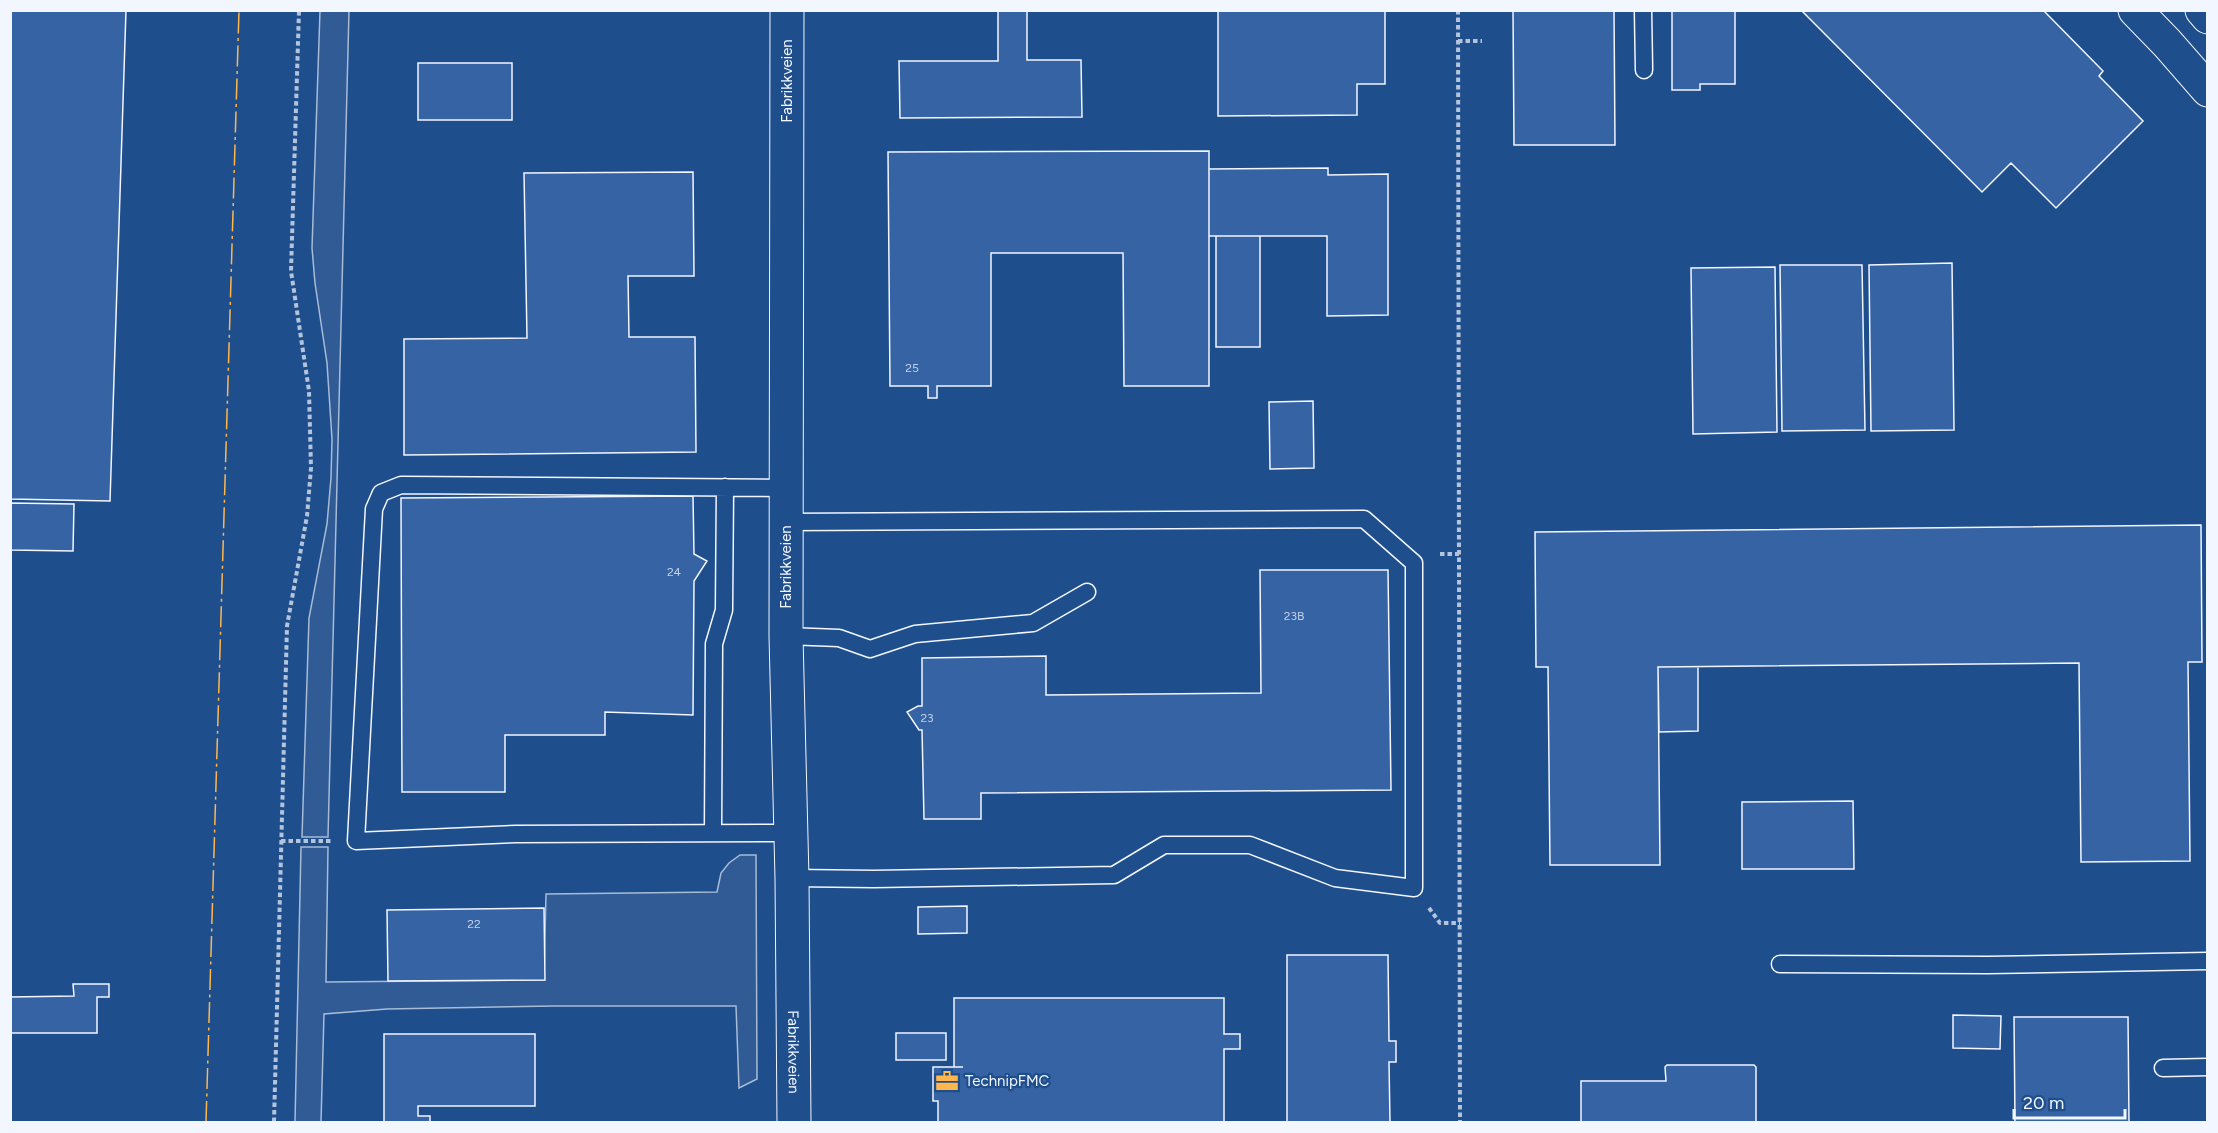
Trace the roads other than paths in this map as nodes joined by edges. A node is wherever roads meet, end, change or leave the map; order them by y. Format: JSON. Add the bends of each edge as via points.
{"nodes":[{"id":1,"x":787,"y":10,"type":"edge"},
{"id":2,"x":1643,"y":10,"type":"edge"},
{"id":3,"x":2135,"y":10,"type":"edge"},
{"id":4,"x":2202,"y":10,"type":"edge"},
{"id":5,"x":2208,"y":17,"type":"edge"},
{"id":6,"x":1644,"y":70,"type":"dead end"},
{"id":7,"x":2208,"y":90,"type":"edge"},
{"id":8,"x":725,"y":487,"type":"junction"},
{"id":9,"x":786,"y":488,"type":"junction"},
{"id":10,"x":786,"y":522,"type":"junction"},
{"id":11,"x":1087,"y":592,"type":"dead end"},
{"id":12,"x":786,"y":636,"type":"junction"},
{"id":13,"x":713,"y":833,"type":"junction"},
{"id":14,"x":791,"y":833,"type":"junction"},
{"id":15,"x":792,"y":878,"type":"junction"},
{"id":16,"x":2208,"y":961,"type":"edge"},
{"id":17,"x":1780,"y":964,"type":"dead end"},
{"id":18,"x":2208,"y":1067,"type":"edge"},
{"id":19,"x":2163,"y":1068,"type":"dead end"},
{"id":20,"x":794,"y":1122,"type":"edge"}],
"edges":[{"from":1,"to":9,"type":"street","name":"Fabrikkveien"},
{"from":2,"to":6,"type":"lane"},
{"from":3,"to":7,"type":"street"},
{"from":4,"to":5,"type":"street"},
{"from":8,"to":9,"type":"lane"},
{"from":8,"to":13,"type":"lane","via":[[724,610],[714,644]]},
{"from":8,"to":13,"type":"lane","via":[[401,485],[381,493],[374,509],[356,842],[516,834]]},
{"from":9,"to":10,"type":"street","name":"Fabrikkveien"},
{"from":10,"to":12,"type":"street","name":"Fabrikkveien"},
{"from":10,"to":15,"type":"lane","via":[[1364,519],[1414,564],[1414,888],[1335,878],[1250,844],[1164,845],[1114,875]]},
{"from":11,"to":12,"type":"lane","via":[[1033,622],[915,634],[870,649],[839,638]]},
{"from":12,"to":14,"type":"street","name":"Fabrikkveien"},
{"from":13,"to":14,"type":"lane"},
{"from":14,"to":15,"type":"street","name":"Fabrikkveien"},
{"from":15,"to":20,"type":"street","name":"Fabrikkveien"},
{"from":16,"to":17,"type":"lane"},
{"from":18,"to":19,"type":"lane"}]}
